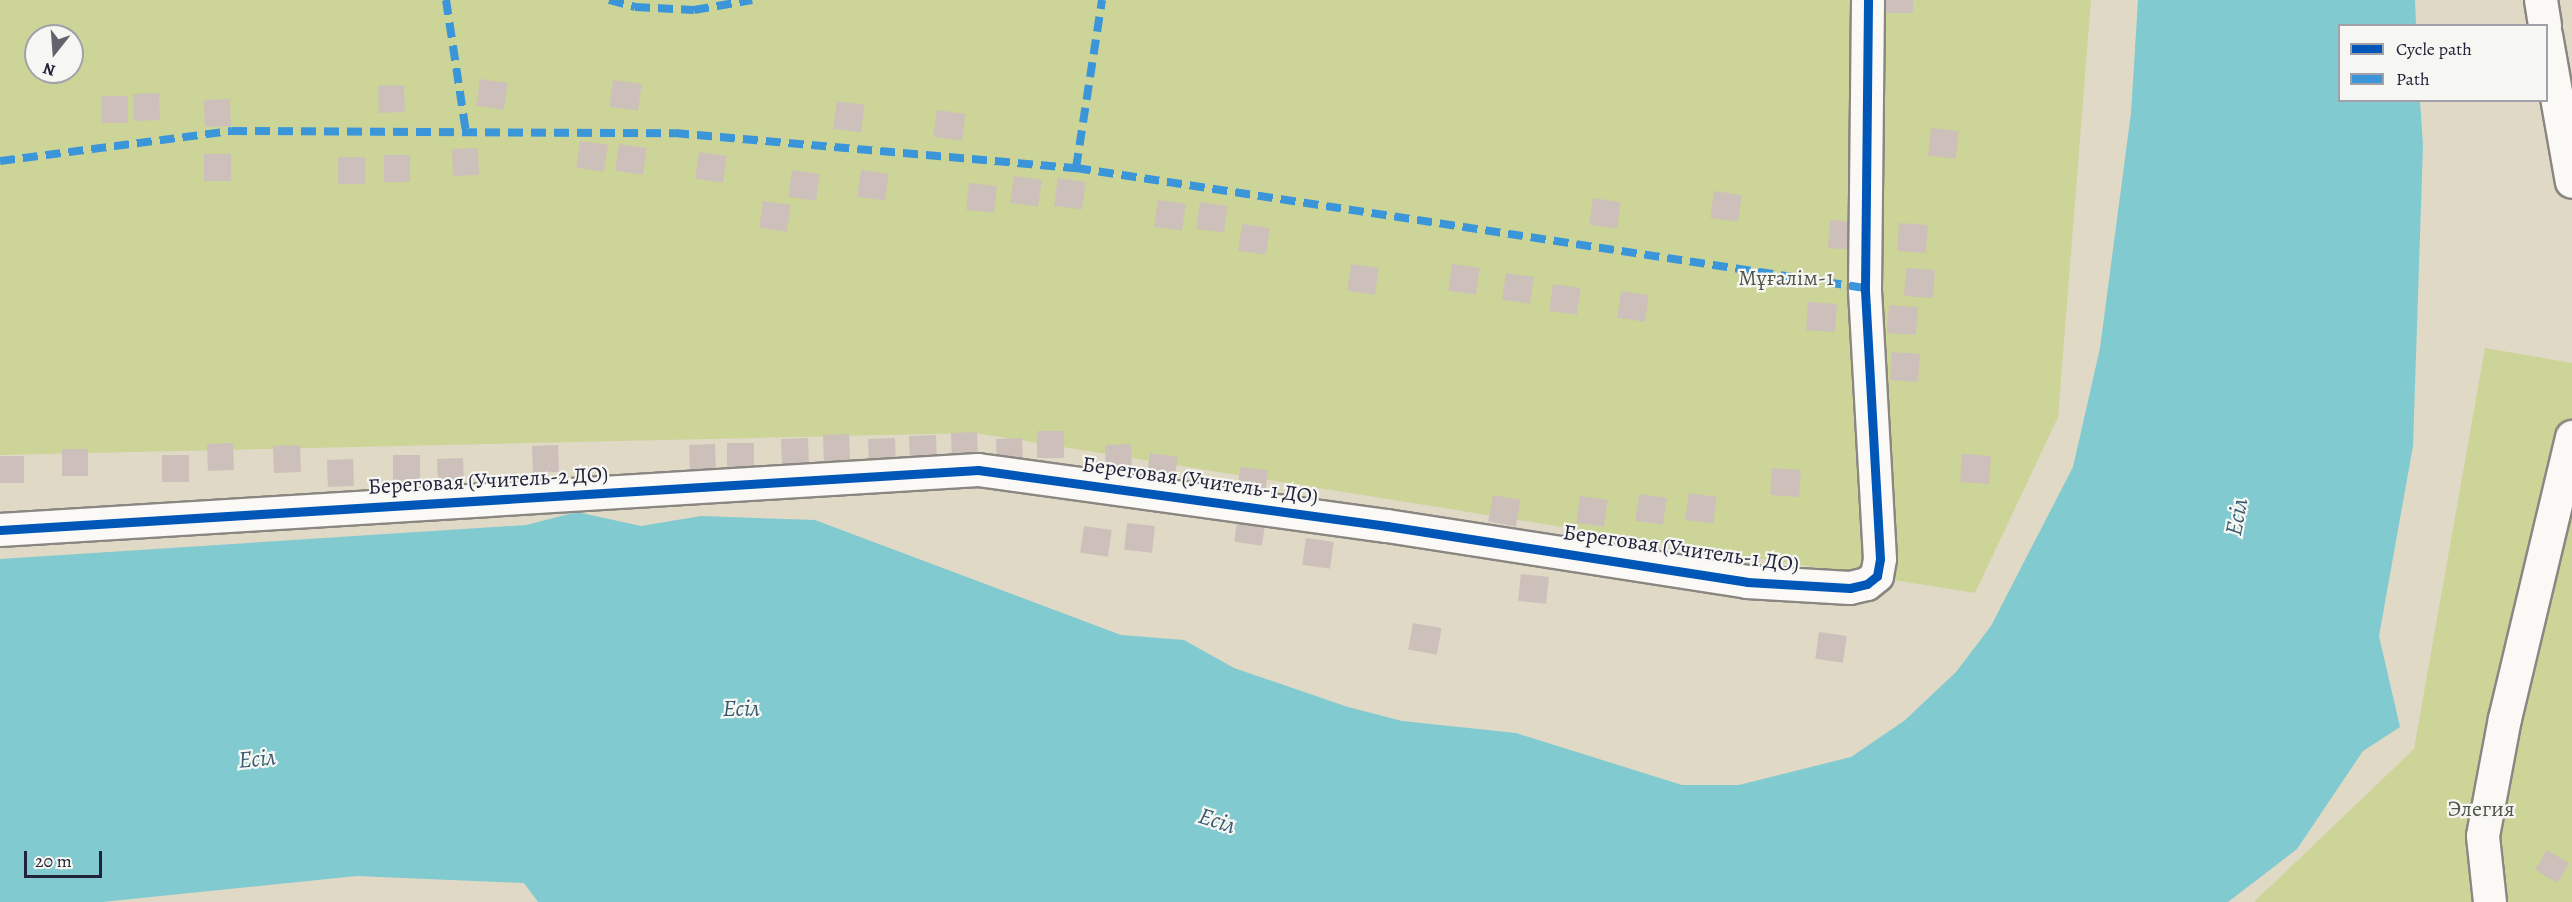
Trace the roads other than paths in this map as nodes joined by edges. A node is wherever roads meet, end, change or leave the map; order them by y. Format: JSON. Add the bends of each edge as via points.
{"nodes":[{"id":1,"x":1868,"y":0,"type":"edge"},
{"id":2,"x":2541,"y":0,"type":"edge"},
{"id":3,"x":2545,"y":24,"type":"edge"},
{"id":4,"x":2548,"y":41,"type":"edge"},
{"id":5,"x":2572,"y":182,"type":"edge"},
{"id":6,"x":2572,"y":437,"type":"edge"},
{"id":7,"x":978,"y":470,"type":"joint"},
{"id":8,"x":0,"y":530,"type":"edge"},
{"id":9,"x":2490,"y":902,"type":"edge"}],
"edges":[{"from":1,"to":7,"type":"street","name":"Береговая (Учитель-1 ДО)","via":[[1865,288],[1880,559],[1877,576],[1867,584],[1850,588],[1747,582],[1387,526]]},
{"from":2,"to":3,"type":"street"},
{"from":4,"to":5,"type":"street"},
{"from":6,"to":9,"type":"street","via":[[2505,719],[2483,836]]},
{"from":7,"to":8,"type":"street","name":"Береговая (Учитель-2 ДО)"}]}
